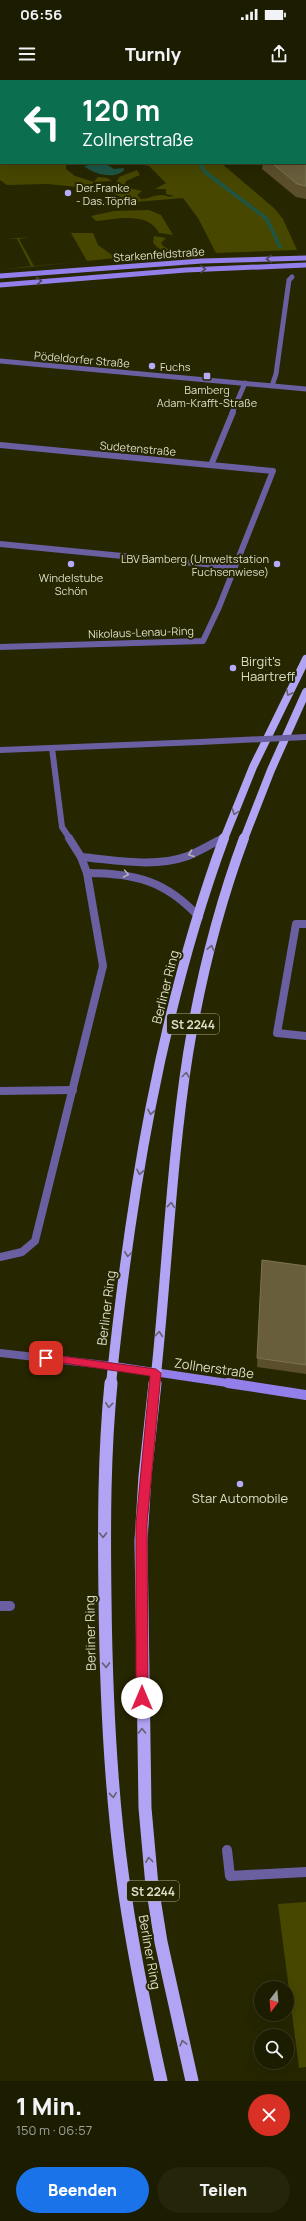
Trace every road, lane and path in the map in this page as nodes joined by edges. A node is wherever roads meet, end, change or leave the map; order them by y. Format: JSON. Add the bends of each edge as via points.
{"nodes":[{"id":1,"x":306,"y":258,"type":"edge"},
{"id":2,"x":306,"y":265,"type":"edge"},
{"id":3,"x":13,"y":274,"type":"junction"},
{"id":4,"x":0,"y":276,"type":"edge"},
{"id":5,"x":292,"y":277,"type":"dead end"},
{"id":6,"x":18,"y":283,"type":"junction"},
{"id":7,"x":0,"y":285,"type":"edge"},
{"id":8,"x":0,"y":361,"type":"edge"},
{"id":9,"x":245,"y":383,"type":"junction"},
{"id":10,"x":272,"y":386,"type":"junction"},
{"id":11,"x":306,"y":389,"type":"edge"},
{"id":12,"x":0,"y":445,"type":"edge"},
{"id":13,"x":211,"y":465,"type":"junction"},
{"id":14,"x":0,"y":544,"type":"edge"},
{"id":15,"x":235,"y":567,"type":"junction"},
{"id":16,"x":0,"y":647,"type":"edge"},
{"id":17,"x":306,"y":658,"type":"edge"},
{"id":18,"x":306,"y":692,"type":"edge"},
{"id":19,"x":306,"y":737,"type":"edge"},
{"id":20,"x":52,"y":748,"type":"junction"},
{"id":21,"x":0,"y":750,"type":"edge"},
{"id":22,"x":226,"y":837,"type":"junction"},
{"id":23,"x":82,"y":857,"type":"junction"},
{"id":24,"x":87,"y":873,"type":"junction"},
{"id":25,"x":200,"y":917,"type":"junction"},
{"id":26,"x":306,"y":924,"type":"edge"},
{"id":27,"x":306,"y":1036,"type":"edge"},
{"id":28,"x":73,"y":1090,"type":"junction"},
{"id":29,"x":0,"y":1091,"type":"edge"},
{"id":30,"x":0,"y":1257,"type":"edge"},
{"id":31,"x":0,"y":1353,"type":"edge"},
{"id":32,"x":114,"y":1366,"type":"junction"},
{"id":33,"x":156,"y":1373,"type":"junction"},
{"id":34,"x":306,"y":1395,"type":"edge"},
{"id":35,"x":0,"y":1606,"type":"edge"},
{"id":36,"x":10,"y":1606,"type":"dead end"},
{"id":37,"x":227,"y":1850,"type":"dead end"},
{"id":38,"x":306,"y":1872,"type":"edge"},
{"id":39,"x":161,"y":2081,"type":"edge"},
{"id":40,"x":192,"y":2081,"type":"edge"}],
"edges":[{"from":1,"to":3,"type":"main road","name":"Starkenfeldstraße","one_way":true,"via":[[194,261]]},
{"from":6,"to":2,"type":"main road","name":"Starkenfeldstraße","one_way":true,"via":[[186,270]]},
{"from":3,"to":4,"type":"main road","name":"Starkenfeldstraße"},
{"from":3,"to":6,"type":"main road"},
{"from":5,"to":10,"type":"street","via":[[289,280],[276,374]]},
{"from":6,"to":7,"type":"main road","name":"Starkenfeldstraße"},
{"from":8,"to":9,"type":"street","name":"Pödeldorfer Straße"},
{"from":9,"to":10,"type":"street","name":"Pödeldorfer Straße"},
{"from":9,"to":13,"type":"street"},
{"from":10,"to":11,"type":"street","name":"Pödeldorfer Straße"},
{"from":12,"to":13,"type":"street","name":"Sudetenstraße"},
{"from":13,"to":15,"type":"street","name":"Sudetenstraße","via":[[273,471]]},
{"from":14,"to":15,"type":"street"},
{"from":15,"to":16,"type":"street","name":"Nikolaus-Lenau-Ring","via":[[203,640]]},
{"from":17,"to":22,"type":"main road","name":"Berliner Ring","number":"St 2244","one_way":true,"via":[[260,750]]},
{"from":33,"to":18,"type":"main road","name":"Berliner Ring","number":"St 2244","one_way":true,"via":[[182,1099],[195,1013],[234,868],[277,752]]},
{"from":19,"to":20,"type":"street","bridge":true},
{"from":20,"to":21,"type":"street"},
{"from":20,"to":23,"type":"street","via":[[62,827]]},
{"from":22,"to":23,"type":"street","one_way":true,"via":[[196,852],[171,860],[146,862]]},
{"from":22,"to":25,"type":"main road","name":"Berliner Ring","number":"St 2244"},
{"from":23,"to":24,"type":"street"},
{"from":24,"to":25,"type":"street","one_way":true,"via":[[117,873],[140,877],[158,884],[181,898]]},
{"from":24,"to":28,"type":"street","via":[[103,966]]},
{"from":25,"to":32,"type":"main road","name":"Berliner Ring","number":"St 2244","one_way":true,"via":[[155,1086],[132,1216]]},
{"from":26,"to":27,"type":"street","via":[[296,924],[277,1033]]},
{"from":28,"to":29,"type":"street"},
{"from":28,"to":30,"type":"street","via":[[35,1240],[22,1252]]},
{"from":31,"to":32,"type":"street","name":"Zollnerstraße"},
{"from":32,"to":33,"type":"main road","name":"Zollnerstraße"},
{"from":32,"to":39,"type":"main road","name":"Berliner Ring","number":"St 2244","one_way":true,"via":[[108,1422],[103,1522],[111,1775],[130,1928]]},
{"from":33,"to":34,"type":"main road","name":"Zollnerstraße"},
{"from":40,"to":33,"type":"main road","name":"Berliner Ring","number":"St 2244","one_way":true,"via":[[170,1992],[157,1921],[148,1855],[143,1774],[142,1524]]},
{"from":35,"to":36,"type":"street"},
{"from":37,"to":38,"type":"street","via":[[230,1876]]}]}
